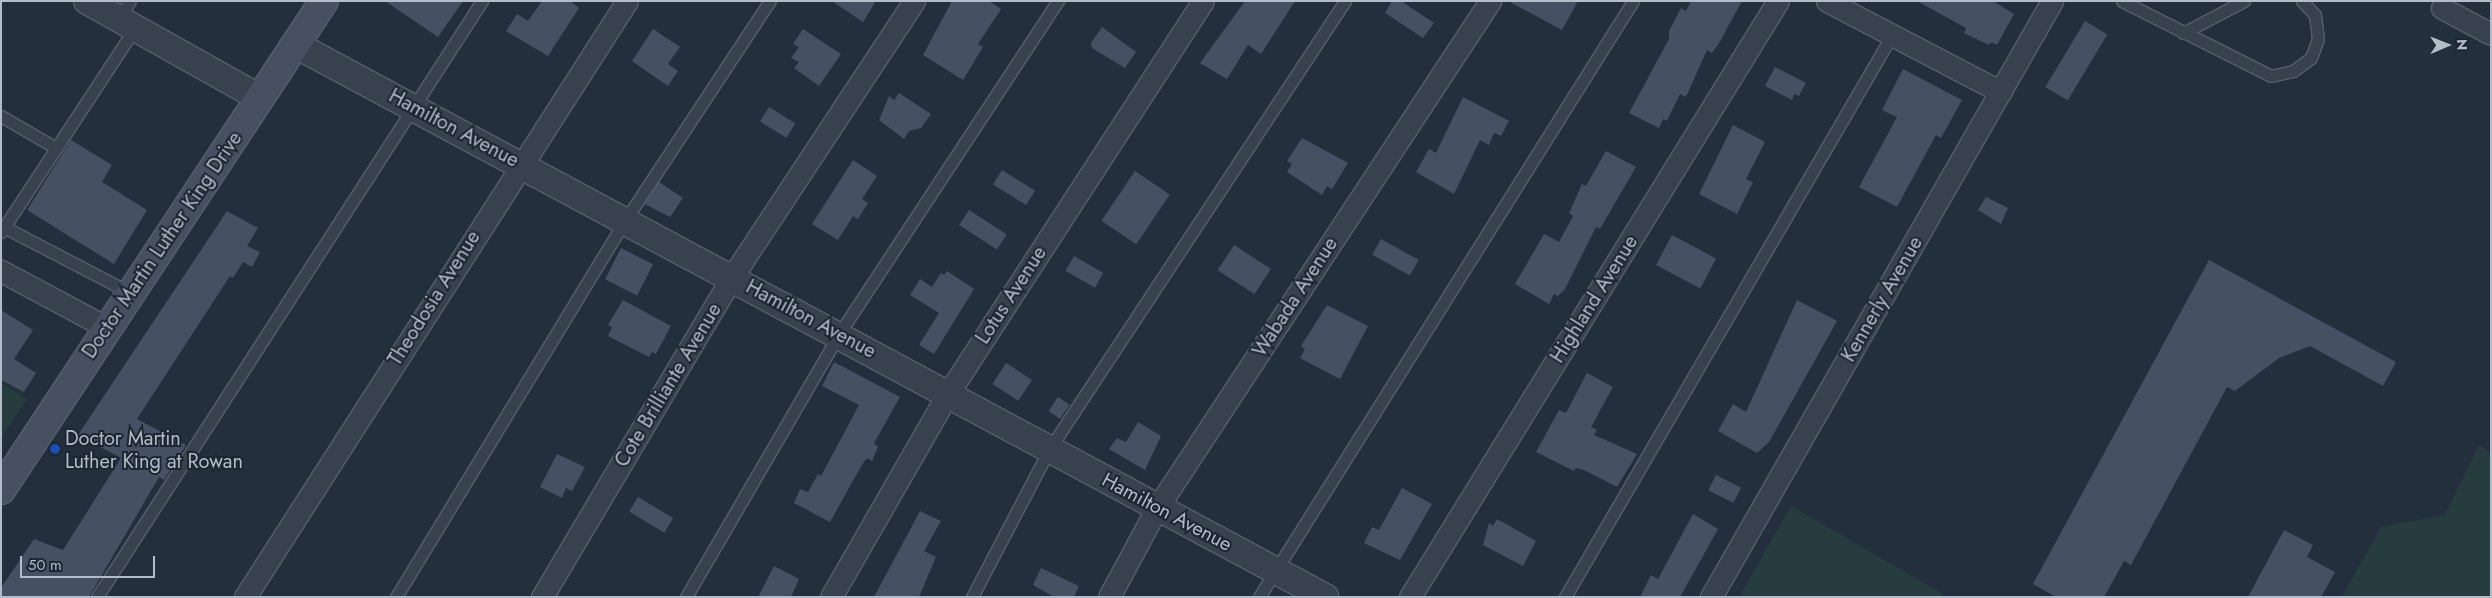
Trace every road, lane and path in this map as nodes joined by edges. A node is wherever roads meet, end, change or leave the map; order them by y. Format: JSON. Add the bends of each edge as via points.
{"nodes":[{"id":1,"x":87,"y":1,"type":"edge"},
{"id":2,"x":324,"y":1,"type":"edge"},
{"id":3,"x":482,"y":1,"type":"edge"},
{"id":4,"x":627,"y":1,"type":"edge"},
{"id":5,"x":770,"y":1,"type":"edge"},
{"id":6,"x":914,"y":1,"type":"edge"},
{"id":7,"x":1058,"y":1,"type":"edge"},
{"id":8,"x":1203,"y":1,"type":"edge"},
{"id":9,"x":1345,"y":1,"type":"edge"},
{"id":10,"x":1490,"y":1,"type":"edge"},
{"id":11,"x":1633,"y":1,"type":"edge"},
{"id":12,"x":1778,"y":1,"type":"edge"},
{"id":13,"x":1827,"y":1,"type":"edge"},
{"id":14,"x":2052,"y":1,"type":"edge"},
{"id":15,"x":2122,"y":1,"type":"edge"},
{"id":16,"x":2244,"y":1,"type":"edge"},
{"id":17,"x":2302,"y":1,"type":"edge"},
{"id":18,"x":2442,"y":8,"type":"dead end"},
{"id":19,"x":128,"y":16,"type":"edge"},
{"id":20,"x":2183,"y":33,"type":"junction"},
{"id":21,"x":2491,"y":34,"type":"edge"},
{"id":22,"x":1892,"y":35,"type":"junction"},
{"id":23,"x":296,"y":45,"type":"junction"},
{"id":24,"x":2001,"y":92,"type":"junction"},
{"id":25,"x":260,"y":98,"type":"junction"},
{"id":26,"x":412,"y":105,"type":"junction"},
{"id":27,"x":1,"y":116,"type":"edge"},
{"id":28,"x":56,"y":148,"type":"junction"},
{"id":29,"x":520,"y":162,"type":"junction"},
{"id":30,"x":626,"y":219,"type":"junction"},
{"id":31,"x":3,"y":229,"type":"edge"},
{"id":32,"x":1,"y":271,"type":"edge"},
{"id":33,"x":732,"y":277,"type":"junction"},
{"id":34,"x":129,"y":292,"type":"junction"},
{"id":35,"x":106,"y":327,"type":"junction"},
{"id":36,"x":839,"y":334,"type":"junction"},
{"id":37,"x":948,"y":392,"type":"junction"},
{"id":38,"x":1050,"y":448,"type":"junction"},
{"id":39,"x":1,"y":490,"type":"edge"},
{"id":40,"x":1157,"y":508,"type":"junction"},
{"id":41,"x":1274,"y":569,"type":"junction"},
{"id":42,"x":97,"y":597,"type":"edge"},
{"id":43,"x":245,"y":597,"type":"edge"},
{"id":44,"x":396,"y":597,"type":"edge"},
{"id":45,"x":542,"y":597,"type":"edge"},
{"id":46,"x":686,"y":597,"type":"edge"},
{"id":47,"x":831,"y":597,"type":"edge"},
{"id":48,"x":972,"y":597,"type":"edge"},
{"id":49,"x":1110,"y":597,"type":"edge"},
{"id":50,"x":1259,"y":597,"type":"edge"},
{"id":51,"x":1325,"y":597,"type":"edge"},
{"id":52,"x":1410,"y":597,"type":"edge"},
{"id":53,"x":1565,"y":597,"type":"edge"},
{"id":54,"x":1711,"y":597,"type":"edge"}],
"edges":[{"from":1,"to":19,"type":"street"},
{"from":2,"to":23,"type":"main road","name":"Doctor Martin Luther King Drive"},
{"from":3,"to":26,"type":"lane"},
{"from":4,"to":29,"type":"street","name":"Theodosia Avenue"},
{"from":5,"to":30,"type":"lane"},
{"from":6,"to":33,"type":"street","name":"Cote Brilliante Avenue"},
{"from":7,"to":36,"type":"lane"},
{"from":8,"to":37,"type":"street","name":"Lotus Avenue"},
{"from":9,"to":38,"type":"lane"},
{"from":10,"to":40,"type":"street","name":"Wabada Avenue"},
{"from":11,"to":41,"type":"lane"},
{"from":12,"to":52,"type":"street","name":"Highland Avenue"},
{"from":13,"to":22,"type":"street"},
{"from":14,"to":24,"type":"street","name":"Kennerly Avenue"},
{"from":15,"to":20,"type":"lane"},
{"from":16,"to":20,"type":"lane"},
{"from":17,"to":20,"type":"lane","via":[[2315,14],[2318,38],[2311,58],[2293,72],[2271,76]]},
{"from":18,"to":21,"type":"street"},
{"from":19,"to":25,"type":"street"},
{"from":19,"to":28,"type":"lane"},
{"from":22,"to":24,"type":"street"},
{"from":22,"to":53,"type":"lane"},
{"from":23,"to":25,"type":"main road","name":"Doctor Martin Luther King Drive"},
{"from":23,"to":26,"type":"street","name":"Hamilton Avenue"},
{"from":24,"to":54,"type":"street","name":"Kennerly Avenue"},
{"from":25,"to":34,"type":"main road","name":"Doctor Martin Luther King Drive"},
{"from":26,"to":29,"type":"street","name":"Hamilton Avenue"},
{"from":26,"to":42,"type":"lane"},
{"from":27,"to":28,"type":"lane"},
{"from":28,"to":31,"type":"lane"},
{"from":29,"to":30,"type":"street","name":"Hamilton Avenue"},
{"from":29,"to":43,"type":"street","name":"Theodosia Avenue"},
{"from":30,"to":33,"type":"street","name":"Hamilton Avenue"},
{"from":30,"to":44,"type":"lane"},
{"from":31,"to":34,"type":"lane"},
{"from":32,"to":35,"type":"street"},
{"from":33,"to":36,"type":"street","name":"Hamilton Avenue"},
{"from":33,"to":45,"type":"street","name":"Cote Brilliante Avenue"},
{"from":34,"to":35,"type":"main road","name":"Doctor Martin Luther King Drive"},
{"from":35,"to":39,"type":"main road","name":"Doctor Martin Luther King Drive"},
{"from":36,"to":37,"type":"street","name":"Hamilton Avenue"},
{"from":36,"to":46,"type":"lane"},
{"from":37,"to":38,"type":"street","name":"Hamilton Avenue"},
{"from":37,"to":47,"type":"street","name":"Lotus Avenue"},
{"from":38,"to":40,"type":"street","name":"Hamilton Avenue"},
{"from":38,"to":48,"type":"lane"},
{"from":40,"to":41,"type":"street","name":"Hamilton Avenue"},
{"from":40,"to":49,"type":"street","name":"Wabada Avenue"},
{"from":41,"to":50,"type":"lane"},
{"from":41,"to":51,"type":"street","name":"Hamilton Avenue"}]}
